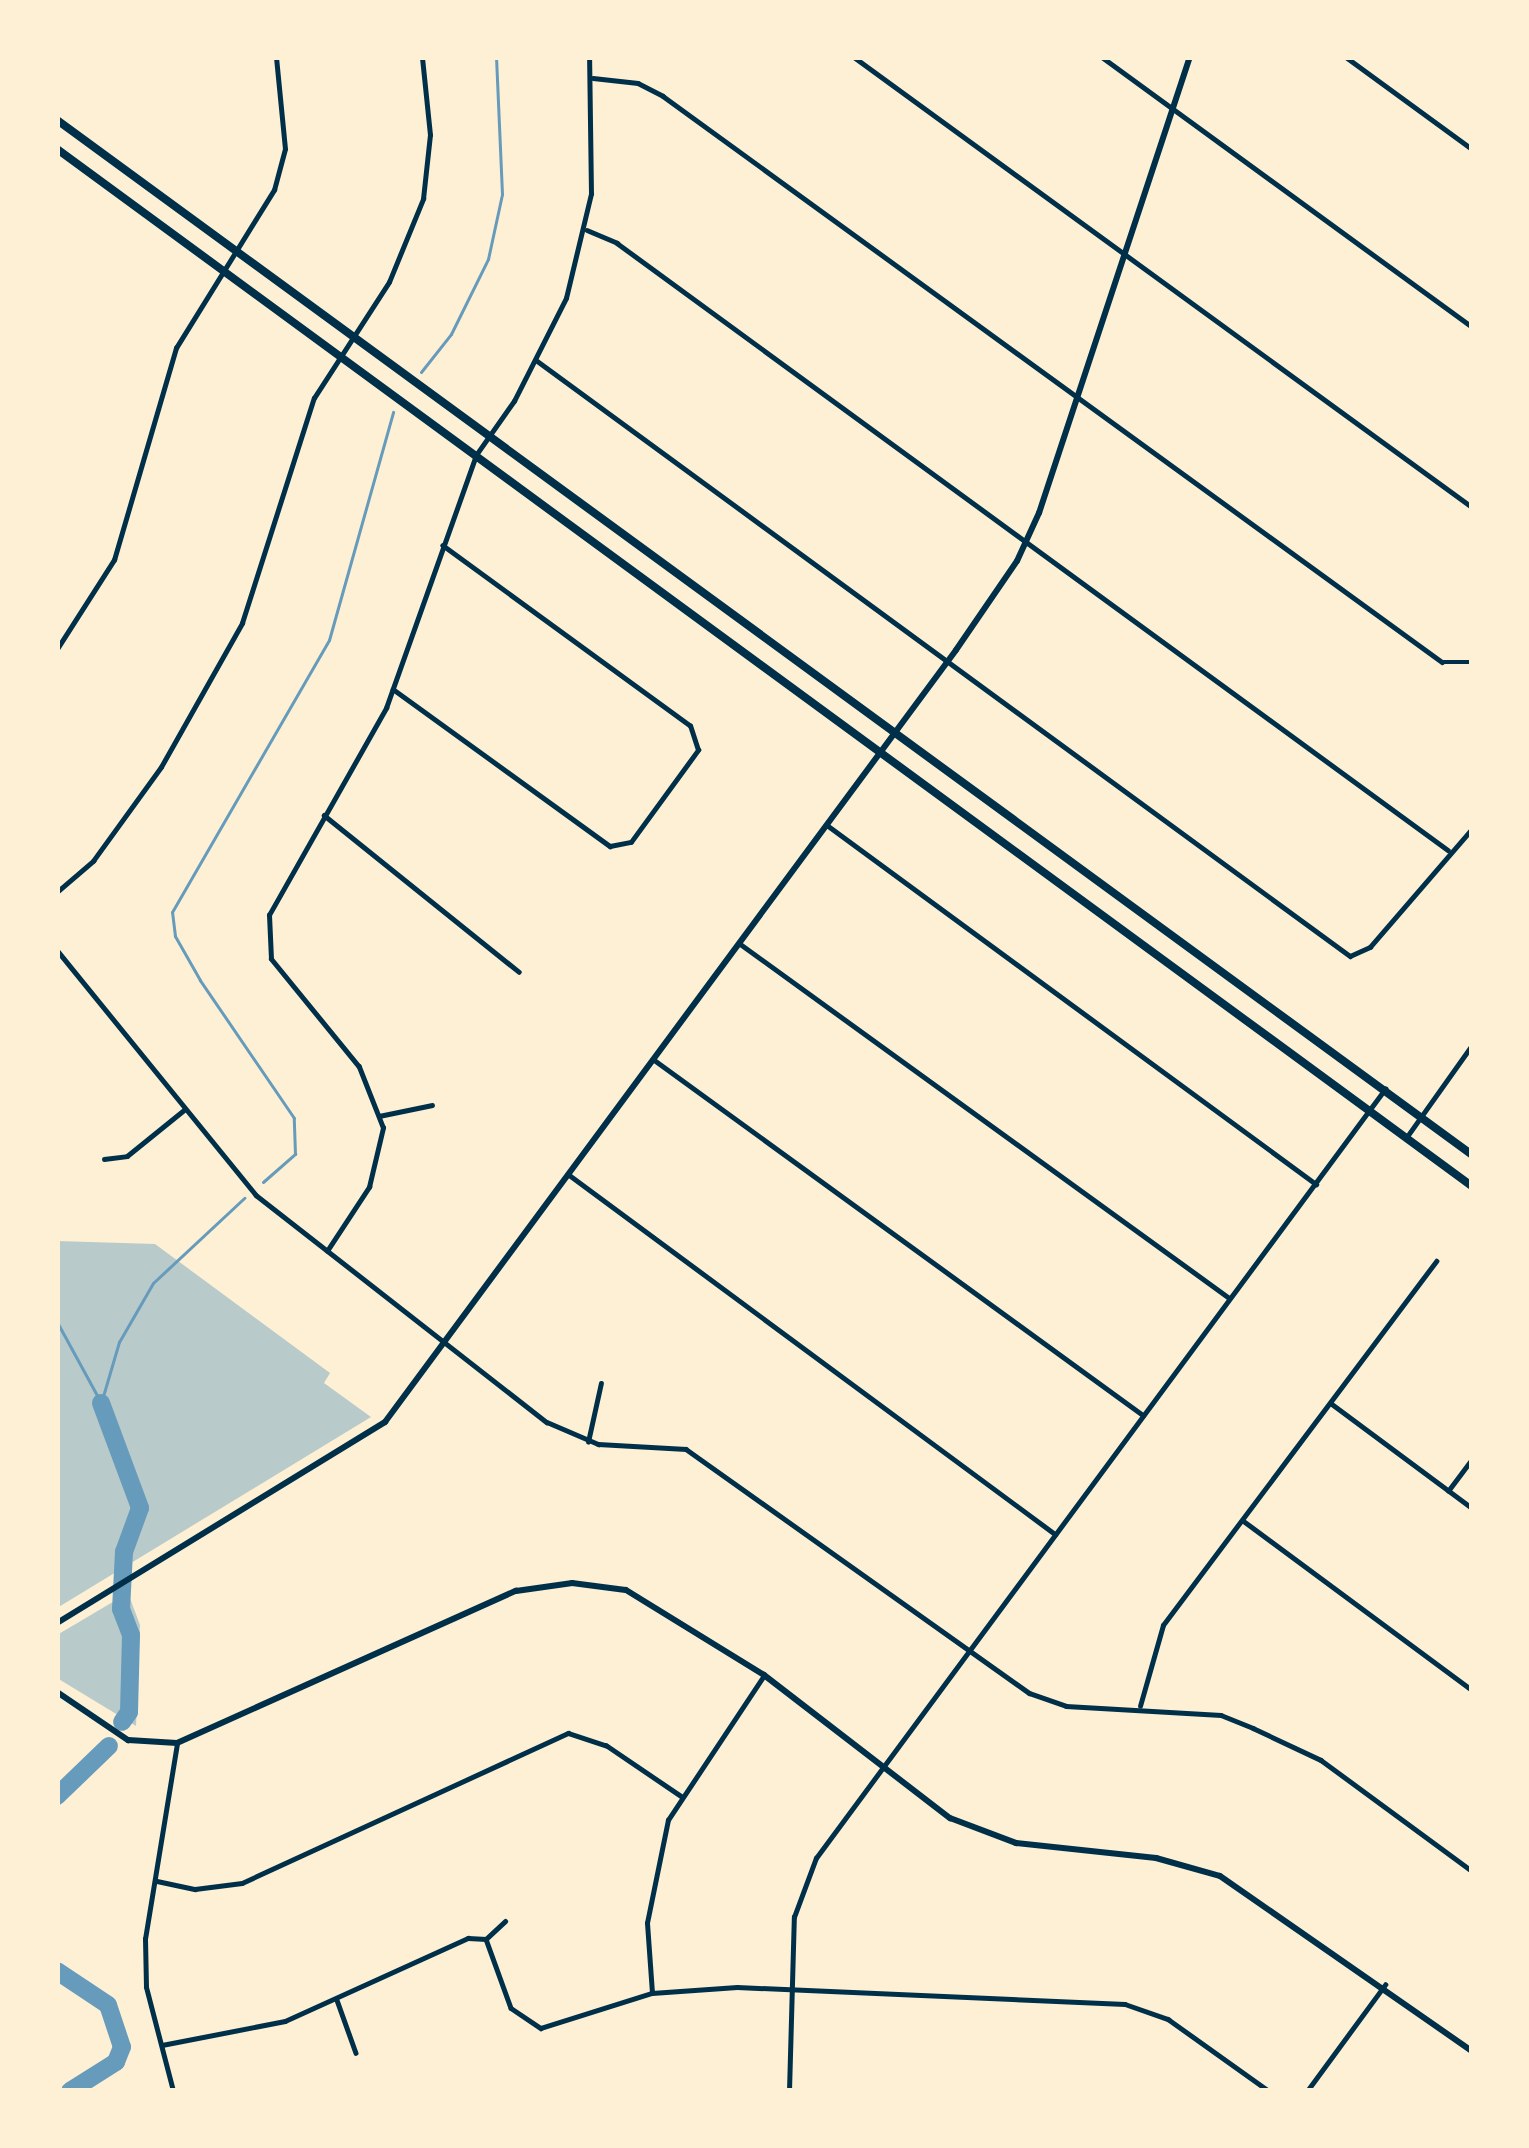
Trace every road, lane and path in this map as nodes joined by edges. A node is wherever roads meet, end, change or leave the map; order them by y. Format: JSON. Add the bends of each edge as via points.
{"nodes":[{"id":1,"x":276,"y":57,"type":"edge"},
{"id":2,"x":422,"y":57,"type":"edge"},
{"id":3,"x":589,"y":57,"type":"edge"},
{"id":4,"x":854,"y":57,"type":"edge"},
{"id":5,"x":1102,"y":57,"type":"edge"},
{"id":6,"x":1190,"y":57,"type":"edge"},
{"id":7,"x":1346,"y":57,"type":"edge"},
{"id":8,"x":592,"y":78,"type":"junction"},
{"id":9,"x":1169,"y":106,"type":"junction"},
{"id":10,"x":57,"y":120,"type":"edge"},
{"id":11,"x":57,"y":149,"type":"edge"},
{"id":12,"x":1472,"y":149,"type":"edge"},
{"id":13,"x":135,"y":178,"type":"junction"},
{"id":14,"x":122,"y":196,"type":"junction"},
{"id":15,"x":587,"y":230,"type":"junction"},
{"id":16,"x":236,"y":254,"type":"junction"},
{"id":17,"x":1121,"y":255,"type":"junction"},
{"id":18,"x":223,"y":270,"type":"junction"},
{"id":19,"x":1472,"y":327,"type":"edge"},
{"id":20,"x":354,"y":337,"type":"junction"},
{"id":21,"x":339,"y":355,"type":"junction"},
{"id":22,"x":536,"y":360,"type":"junction"},
{"id":23,"x":1078,"y":402,"type":"junction"},
{"id":24,"x":489,"y":436,"type":"junction"},
{"id":25,"x":476,"y":455,"type":"junction"},
{"id":26,"x":1472,"y":507,"type":"edge"},
{"id":27,"x":1025,"y":544,"type":"junction"},
{"id":28,"x":442,"y":546,"type":"junction"},
{"id":29,"x":57,"y":649,"type":"edge"},
{"id":30,"x":1472,"y":662,"type":"edge"},
{"id":31,"x":944,"y":665,"type":"junction"},
{"id":32,"x":393,"y":689,"type":"junction"},
{"id":33,"x":895,"y":732,"type":"junction"},
{"id":34,"x":881,"y":751,"type":"junction"},
{"id":35,"x":324,"y":815,"type":"junction"},
{"id":36,"x":826,"y":825,"type":"junction"},
{"id":37,"x":1472,"y":829,"type":"edge"},
{"id":38,"x":1448,"y":850,"type":"junction"},
{"id":39,"x":57,"y":892,"type":"edge"},
{"id":40,"x":739,"y":943,"type":"junction"},
{"id":41,"x":57,"y":950,"type":"edge"},
{"id":42,"x":519,"y":972,"type":"dead end"},
{"id":43,"x":1472,"y":1046,"type":"edge"},
{"id":44,"x":653,"y":1060,"type":"junction"},
{"id":45,"x":1384,"y":1089,"type":"junction"},
{"id":46,"x":432,"y":1105,"type":"dead end"},
{"id":47,"x":186,"y":1108,"type":"junction"},
{"id":48,"x":1370,"y":1110,"type":"junction"},
{"id":49,"x":379,"y":1116,"type":"junction"},
{"id":50,"x":1420,"y":1116,"type":"junction"},
{"id":51,"x":1406,"y":1138,"type":"junction"},
{"id":52,"x":1472,"y":1155,"type":"edge"},
{"id":53,"x":104,"y":1160,"type":"dead end"},
{"id":54,"x":568,"y":1174,"type":"junction"},
{"id":55,"x":1316,"y":1184,"type":"junction"},
{"id":56,"x":1472,"y":1186,"type":"edge"},
{"id":57,"x":326,"y":1252,"type":"junction"},
{"id":58,"x":1436,"y":1262,"type":"dead end"},
{"id":59,"x":1228,"y":1297,"type":"junction"},
{"id":60,"x":444,"y":1342,"type":"junction"},
{"id":61,"x":602,"y":1383,"type":"dead end"},
{"id":62,"x":1332,"y":1403,"type":"junction"},
{"id":63,"x":1143,"y":1415,"type":"junction"},
{"id":64,"x":588,"y":1442,"type":"junction"},
{"id":65,"x":1472,"y":1459,"type":"edge"},
{"id":66,"x":1448,"y":1491,"type":"junction"},
{"id":67,"x":1472,"y":1508,"type":"edge"},
{"id":68,"x":1245,"y":1522,"type":"junction"},
{"id":69,"x":1055,"y":1534,"type":"junction"},
{"id":70,"x":57,"y":1623,"type":"edge"},
{"id":71,"x":972,"y":1652,"type":"junction"},
{"id":72,"x":764,"y":1676,"type":"junction"},
{"id":73,"x":1472,"y":1690,"type":"edge"},
{"id":74,"x":57,"y":1691,"type":"edge"},
{"id":75,"x":1140,"y":1706,"type":"junction"},
{"id":76,"x":177,"y":1743,"type":"junction"},
{"id":77,"x":884,"y":1766,"type":"junction"},
{"id":78,"x":681,"y":1796,"type":"junction"},
{"id":79,"x":1472,"y":1871,"type":"edge"},
{"id":80,"x":157,"y":1881,"type":"junction"},
{"id":81,"x":505,"y":1921,"type":"dead end"},
{"id":82,"x":486,"y":1939,"type":"junction"},
{"id":83,"x":1385,"y":1985,"type":"junction"},
{"id":84,"x":790,"y":1987,"type":"junction"},
{"id":85,"x":652,"y":1993,"type":"junction"},
{"id":86,"x":337,"y":2000,"type":"junction"},
{"id":87,"x":162,"y":2045,"type":"junction"},
{"id":88,"x":1472,"y":2050,"type":"edge"},
{"id":89,"x":356,"y":2053,"type":"dead end"},
{"id":90,"x":173,"y":2091,"type":"edge"},
{"id":91,"x":788,"y":2091,"type":"edge"},
{"id":92,"x":1269,"y":2091,"type":"edge"},
{"id":93,"x":1306,"y":2091,"type":"edge"}],
"edges":[{"from":1,"to":16,"type":"street","via":[[286,129],[281,170]]},
{"from":2,"to":20,"type":"street","via":[[430,135],[423,199],[402,257]]},
{"from":3,"to":8,"type":"street"},
{"from":4,"to":17,"type":"street"},
{"from":5,"to":9,"type":"street"},
{"from":6,"to":9,"type":"street"},
{"from":7,"to":12,"type":"street"},
{"from":8,"to":15,"type":"street"},
{"from":8,"to":23,"type":"street","via":[[638,83],[664,97]]},
{"from":9,"to":17,"type":"street"},
{"from":9,"to":19,"type":"street"},
{"from":10,"to":13,"type":"main road"},
{"from":11,"to":14,"type":"main road"},
{"from":13,"to":14,"type":"main road"},
{"from":13,"to":16,"type":"main road"},
{"from":14,"to":18,"type":"main road"},
{"from":15,"to":22,"type":"street"},
{"from":15,"to":27,"type":"street","via":[[617,243]]},
{"from":16,"to":18,"type":"street"},
{"from":16,"to":20,"type":"main road"},
{"from":17,"to":23,"type":"street"},
{"from":17,"to":26,"type":"street"},
{"from":18,"to":21,"type":"main road"},
{"from":18,"to":29,"type":"street","via":[[176,348],[114,560]]},
{"from":20,"to":21,"type":"street"},
{"from":20,"to":24,"type":"main road"},
{"from":21,"to":25,"type":"main road"},
{"from":21,"to":39,"type":"street","via":[[314,398],[220,672],[124,820]]},
{"from":22,"to":24,"type":"street"},
{"from":22,"to":31,"type":"street"},
{"from":23,"to":27,"type":"street"},
{"from":23,"to":30,"type":"street","via":[[1442,662]]},
{"from":24,"to":25,"type":"street"},
{"from":24,"to":33,"type":"main road"},
{"from":25,"to":28,"type":"street"},
{"from":25,"to":34,"type":"main road"},
{"from":27,"to":31,"type":"street"},
{"from":27,"to":38,"type":"street"},
{"from":28,"to":32,"type":"street"},
{"from":28,"to":32,"type":"street","via":[[690,726],[698,750],[631,842],[610,846]]},
{"from":31,"to":33,"type":"street"},
{"from":31,"to":38,"type":"street","via":[[1350,956],[1370,947]]},
{"from":32,"to":35,"type":"street"},
{"from":33,"to":34,"type":"street"},
{"from":33,"to":45,"type":"main road"},
{"from":34,"to":36,"type":"street"},
{"from":34,"to":48,"type":"main road"},
{"from":35,"to":42,"type":"street"},
{"from":35,"to":49,"type":"street","via":[[269,915],[267,944],[359,1067]]},
{"from":36,"to":40,"type":"street"},
{"from":36,"to":55,"type":"street"},
{"from":37,"to":38,"type":"street"},
{"from":40,"to":44,"type":"street"},
{"from":40,"to":59,"type":"street"},
{"from":41,"to":47,"type":"street"},
{"from":43,"to":50,"type":"street"},
{"from":44,"to":54,"type":"street"},
{"from":44,"to":63,"type":"street"},
{"from":45,"to":48,"type":"street"},
{"from":45,"to":50,"type":"main road"},
{"from":46,"to":49,"type":"street"},
{"from":47,"to":53,"type":"street","via":[[127,1156]]},
{"from":47,"to":57,"type":"street","via":[[256,1195]]},
{"from":48,"to":51,"type":"main road"},
{"from":48,"to":55,"type":"street"},
{"from":49,"to":57,"type":"street","via":[[377,1168]]},
{"from":50,"to":51,"type":"street"},
{"from":50,"to":52,"type":"main road"},
{"from":51,"to":56,"type":"main road"},
{"from":54,"to":60,"type":"street"},
{"from":54,"to":69,"type":"street"},
{"from":55,"to":59,"type":"street"},
{"from":57,"to":60,"type":"street"},
{"from":58,"to":62,"type":"street"},
{"from":59,"to":63,"type":"street"},
{"from":60,"to":64,"type":"street","via":[[547,1422]]},
{"from":60,"to":70,"type":"street","via":[[368,1436]]},
{"from":61,"to":64,"type":"street"},
{"from":62,"to":66,"type":"street"},
{"from":62,"to":68,"type":"street"},
{"from":63,"to":69,"type":"street"},
{"from":64,"to":71,"type":"street","via":[[686,1449]]},
{"from":65,"to":66,"type":"street"},
{"from":66,"to":67,"type":"street"},
{"from":68,"to":73,"type":"street"},
{"from":68,"to":75,"type":"street","via":[[1154,1642]]},
{"from":69,"to":71,"type":"street"},
{"from":71,"to":75,"type":"street","via":[[1048,1701]]},
{"from":71,"to":77,"type":"street"},
{"from":72,"to":76,"type":"street","via":[[626,1589],[545,1585]]},
{"from":72,"to":77,"type":"street"},
{"from":72,"to":78,"type":"street"},
{"from":74,"to":76,"type":"street","via":[[128,1740]]},
{"from":75,"to":79,"type":"street","via":[[1221,1715],[1304,1751]]},
{"from":76,"to":80,"type":"street"},
{"from":77,"to":83,"type":"street","via":[[982,1835],[1156,1858],[1220,1876]]},
{"from":77,"to":84,"type":"street","via":[[802,1884]]},
{"from":78,"to":80,"type":"street","via":[[606,1745],[568,1733],[242,1883],[195,1889]]},
{"from":78,"to":85,"type":"street","via":[[652,1881]]},
{"from":80,"to":87,"type":"street","via":[[146,1987]]},
{"from":81,"to":82,"type":"street"},
{"from":82,"to":85,"type":"street","via":[[511,2008],[541,2028]]},
{"from":82,"to":86,"type":"street","via":[[468,1938]]},
{"from":83,"to":88,"type":"street"},
{"from":83,"to":93,"type":"street"},
{"from":84,"to":85,"type":"street"},
{"from":84,"to":91,"type":"street"},
{"from":84,"to":92,"type":"street","via":[[1149,2009]]},
{"from":86,"to":87,"type":"street","via":[[264,2026]]},
{"from":86,"to":89,"type":"street"},
{"from":87,"to":90,"type":"street"}]}
